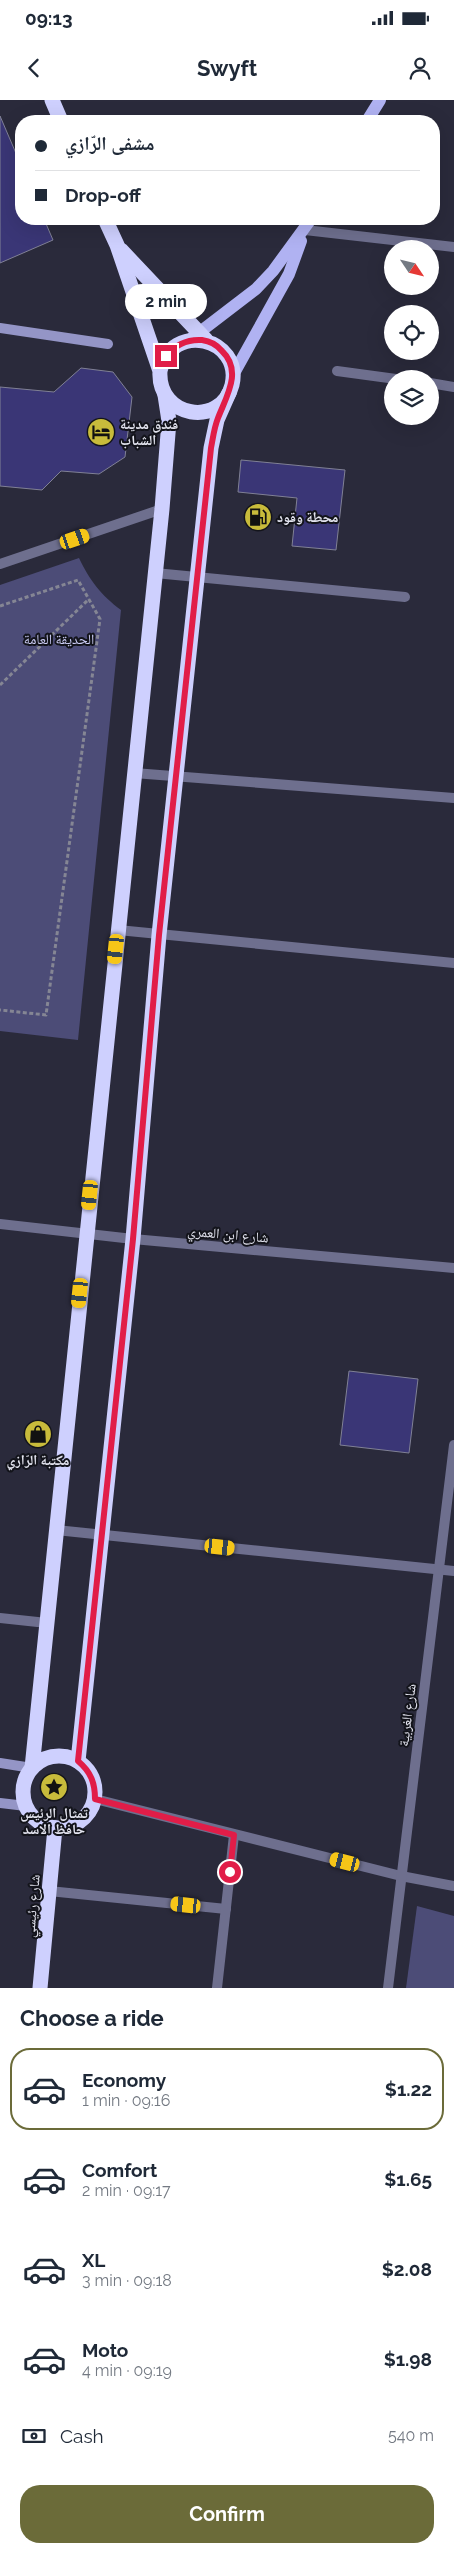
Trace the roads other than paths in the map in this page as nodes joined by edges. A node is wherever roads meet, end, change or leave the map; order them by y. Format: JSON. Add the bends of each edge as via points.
{"nodes":[{"id":1,"x":52,"y":100,"type":"edge"},
{"id":2,"x":380,"y":100,"type":"edge"},
{"id":3,"x":58,"y":115,"type":"edge"},
{"id":4,"x":371,"y":115,"type":"edge"},
{"id":5,"x":108,"y":225,"type":"edge"},
{"id":6,"x":307,"y":225,"type":"edge"},
{"id":7,"x":308,"y":225,"type":"edge"},
{"id":8,"x":314,"y":225,"type":"edge"},
{"id":9,"x":117,"y":245,"type":"junction"},
{"id":10,"x":454,"y":247,"type":"edge"},
{"id":11,"x":0,"y":328,"type":"edge"},
{"id":12,"x":198,"y":338,"type":"junction"},
{"id":13,"x":108,"y":344,"type":"dead end"},
{"id":14,"x":160,"y":371,"type":"junction"},
{"id":15,"x":337,"y":371,"type":"dead end"},
{"id":16,"x":233,"y":375,"type":"junction"},
{"id":17,"x":384,"y":377,"type":"edge"},
{"id":18,"x":439,"y":385,"type":"edge"},
{"id":19,"x":454,"y":387,"type":"edge"},
{"id":20,"x":228,"y":393,"type":"junction"},
{"id":21,"x":165,"y":395,"type":"junction"},
{"id":22,"x":162,"y":509,"type":"junction"},
{"id":23,"x":0,"y":564,"type":"edge"},
{"id":24,"x":155,"y":573,"type":"junction"},
{"id":25,"x":198,"y":577,"type":"junction"},
{"id":26,"x":405,"y":597,"type":"dead end"},
{"id":27,"x":134,"y":773,"type":"junction"},
{"id":28,"x":175,"y":776,"type":"junction"},
{"id":29,"x":454,"y":798,"type":"edge"},
{"id":30,"x":118,"y":930,"type":"junction"},
{"id":31,"x":159,"y":935,"type":"junction"},
{"id":32,"x":454,"y":963,"type":"edge"},
{"id":33,"x":0,"y":1224,"type":"edge"},
{"id":34,"x":86,"y":1233,"type":"junction"},
{"id":35,"x":133,"y":1239,"type":"junction"},
{"id":36,"x":454,"y":1268,"type":"edge"},
{"id":37,"x":454,"y":1445,"type":"edge"},
{"id":38,"x":56,"y":1530,"type":"junction"},
{"id":39,"x":101,"y":1535,"type":"junction"},
{"id":40,"x":439,"y":1569,"type":"junction"},
{"id":41,"x":454,"y":1571,"type":"edge"},
{"id":42,"x":0,"y":1618,"type":"edge"},
{"id":43,"x":47,"y":1623,"type":"junction"},
{"id":44,"x":78,"y":1761,"type":"junction"},
{"id":45,"x":0,"y":1763,"type":"edge"},
{"id":46,"x":32,"y":1768,"type":"junction"},
{"id":47,"x":95,"y":1799,"type":"junction"},
{"id":48,"x":0,"y":1802,"type":"edge"},
{"id":49,"x":26,"y":1806,"type":"junction"},
{"id":50,"x":55,"y":1828,"type":"junction"},
{"id":51,"x":234,"y":1835,"type":"junction"},
{"id":52,"x":401,"y":1876,"type":"junction"},
{"id":53,"x":454,"y":1886,"type":"edge"},
{"id":54,"x":49,"y":1891,"type":"junction"},
{"id":55,"x":226,"y":1909,"type":"junction"},
{"id":56,"x":40,"y":1988,"type":"edge"},
{"id":57,"x":217,"y":1988,"type":"edge"},
{"id":58,"x":388,"y":1988,"type":"edge"}],
"edges":[{"from":1,"to":3,"type":"highway"},
{"from":2,"to":4,"type":"main road"},
{"from":5,"to":9,"type":"highway"},
{"from":6,"to":12,"type":"main road","via":[[256,289]]},
{"from":7,"to":16,"type":"main road","via":[[289,274]]},
{"from":8,"to":10,"type":"street"},
{"from":9,"to":12,"type":"highway"},
{"from":9,"to":14,"type":"highway"},
{"from":11,"to":13,"type":"street"},
{"from":12,"to":14,"type":"highway","via":[[171,350]]},
{"from":12,"to":16,"type":"highway","via":[[216,345],[225,353]]},
{"from":14,"to":21,"type":"highway"},
{"from":15,"to":17,"type":"street"},
{"from":16,"to":20,"type":"highway"},
{"from":18,"to":19,"type":"street"},
{"from":20,"to":21,"type":"highway","via":[[214,408],[196,412],[178,408]]},
{"from":20,"to":25,"type":"highway","via":[[217,420],[211,448]]},
{"from":21,"to":22,"type":"highway","via":[[169,421]]},
{"from":22,"to":23,"type":"street"},
{"from":22,"to":24,"type":"highway"},
{"from":24,"to":25,"type":"street"},
{"from":24,"to":27,"type":"highway"},
{"from":25,"to":26,"type":"street"},
{"from":25,"to":28,"type":"highway"},
{"from":27,"to":28,"type":"street"},
{"from":27,"to":30,"type":"highway"},
{"from":28,"to":29,"type":"street"},
{"from":28,"to":31,"type":"highway"},
{"from":30,"to":31,"type":"street"},
{"from":30,"to":34,"type":"highway"},
{"from":31,"to":32,"type":"street"},
{"from":31,"to":35,"type":"highway"},
{"from":33,"to":34,"type":"street","name":"شارع ابن العمري"},
{"from":34,"to":35,"type":"street","name":"شارع ابن العمري"},
{"from":34,"to":38,"type":"highway"},
{"from":35,"to":36,"type":"street","name":"شارع ابن العمري"},
{"from":35,"to":39,"type":"highway"},
{"from":37,"to":40,"type":"street","name":"شارع الغربية"},
{"from":38,"to":39,"type":"street"},
{"from":38,"to":43,"type":"highway"},
{"from":39,"to":40,"type":"street"},
{"from":39,"to":44,"type":"highway"},
{"from":40,"to":41,"type":"street"},
{"from":40,"to":52,"type":"street","name":"شارع الغربية"},
{"from":42,"to":43,"type":"street"},
{"from":43,"to":46,"type":"highway"},
{"from":44,"to":46,"type":"highway","via":[[54,1756]]},
{"from":44,"to":47,"type":"highway","via":[[92,1777]]},
{"from":45,"to":46,"type":"street"},
{"from":46,"to":49,"type":"highway","via":[[25,1780]]},
{"from":47,"to":50,"type":"highway","via":[[91,1809],[76,1824]]},
{"from":47,"to":51,"type":"street"},
{"from":48,"to":49,"type":"street"},
{"from":49,"to":50,"type":"highway","via":[[33,1817]]},
{"from":50,"to":54,"type":"highway","name":"شارع رئيسي"},
{"from":51,"to":52,"type":"street"},
{"from":51,"to":55,"type":"street"},
{"from":52,"to":53,"type":"street"},
{"from":52,"to":58,"type":"street","name":"شارع الغربية"},
{"from":54,"to":55,"type":"street"},
{"from":54,"to":56,"type":"highway","name":"شارع رئيسي"},
{"from":55,"to":57,"type":"street"}]}
